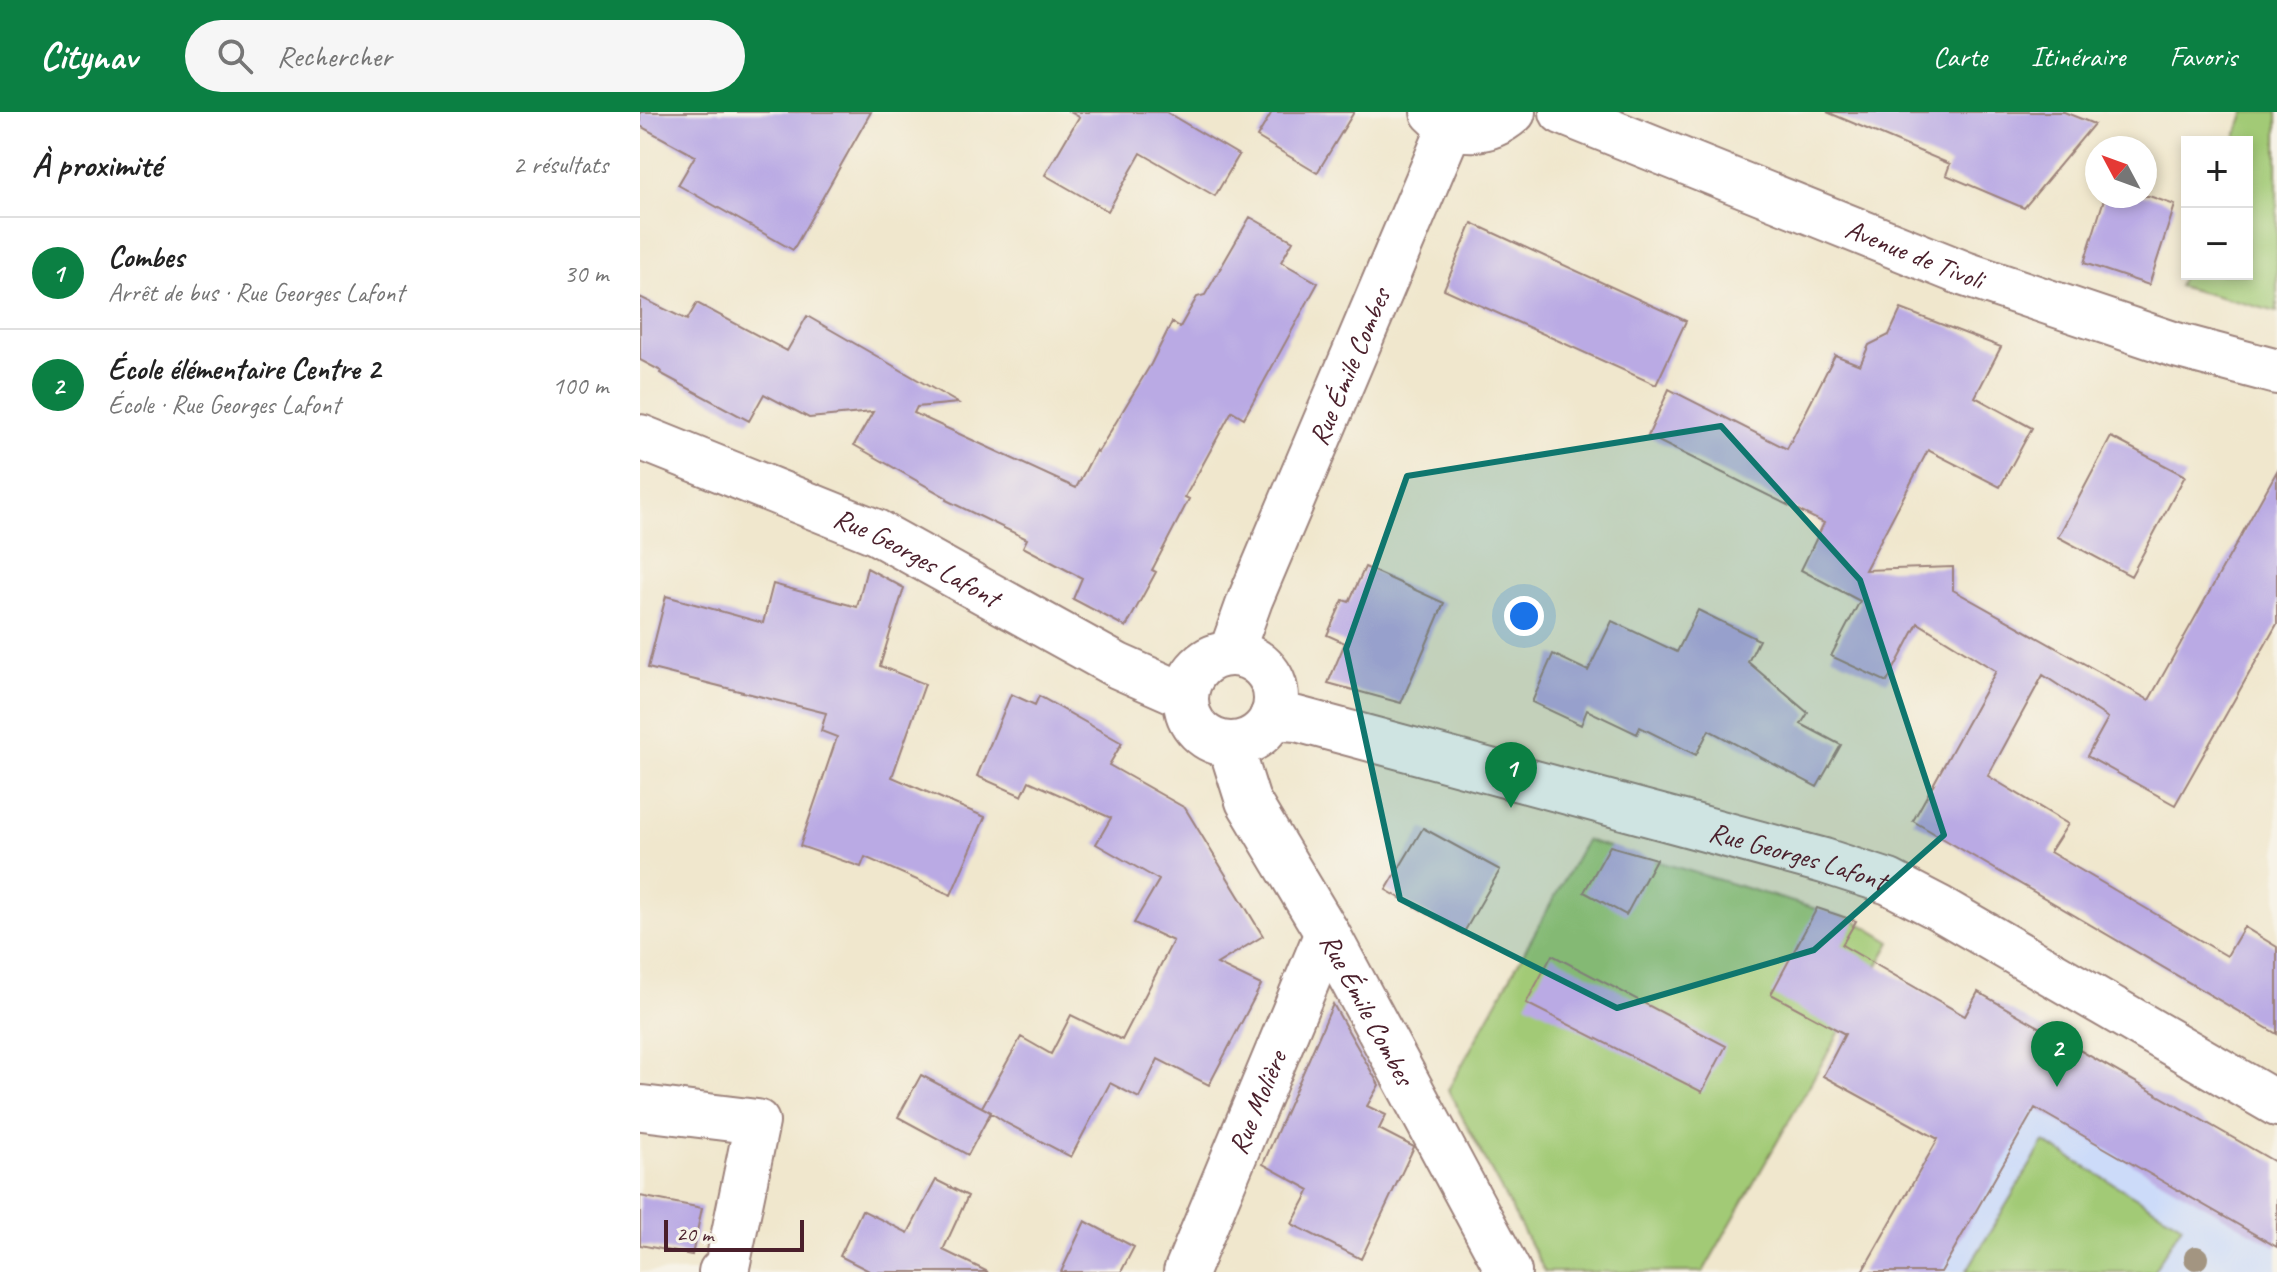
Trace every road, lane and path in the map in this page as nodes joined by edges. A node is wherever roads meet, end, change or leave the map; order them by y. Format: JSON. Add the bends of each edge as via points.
{"nodes":[{"id":1,"x":1513,"y":112,"type":"edge"},
{"id":2,"x":1562,"y":112,"type":"edge"},
{"id":3,"x":1442,"y":119,"type":"edge"},
{"id":4,"x":2277,"y":372,"type":"edge"},
{"id":5,"x":640,"y":437,"type":"edge"},
{"id":6,"x":1231,"y":653,"type":"junction"},
{"id":7,"x":1186,"y":696,"type":"junction"},
{"id":8,"x":1272,"y":717,"type":"junction"},
{"id":9,"x":1230,"y":744,"type":"junction"},
{"id":10,"x":1327,"y":933,"type":"junction"},
{"id":11,"x":2277,"y":1104,"type":"edge"},
{"id":12,"x":642,"y":1108,"type":"edge"},
{"id":13,"x":721,"y":1272,"type":"edge"},
{"id":14,"x":1186,"y":1272,"type":"edge"},
{"id":15,"x":1509,"y":1272,"type":"edge"}],
"edges":[{"from":1,"to":3,"type":"street","via":[[1485,129],[1468,130]]},
{"from":2,"to":4,"type":"street","name":"Avenue de Tivoli","via":[[1965,274],[2176,345]]},
{"from":3,"to":6,"type":"street","name":"Rue Émile Combes"},
{"from":5,"to":7,"type":"street","name":"Rue Georges Lafont","via":[[876,532],[1118,666]]},
{"from":6,"to":7,"type":"street","via":[[1217,655],[1195,671]]},
{"from":6,"to":8,"type":"street","via":[[1259,662],[1269,673],[1275,688]]},
{"from":7,"to":9,"type":"street","via":[[1187,711],[1203,735]]},
{"from":8,"to":9,"type":"street","via":[[1255,737]]},
{"from":8,"to":11,"type":"street","name":"Rue Georges Lafont","via":[[1297,719],[1889,882]]},
{"from":9,"to":10,"type":"street","name":"Rue Émile Combes","via":[[1248,801]]},
{"from":10,"to":14,"type":"street","name":"Rue Molière"},
{"from":10,"to":15,"type":"street","name":"Rue Émile Combes"},
{"from":12,"to":13,"type":"street","via":[[757,1122],[727,1267]]}]}
